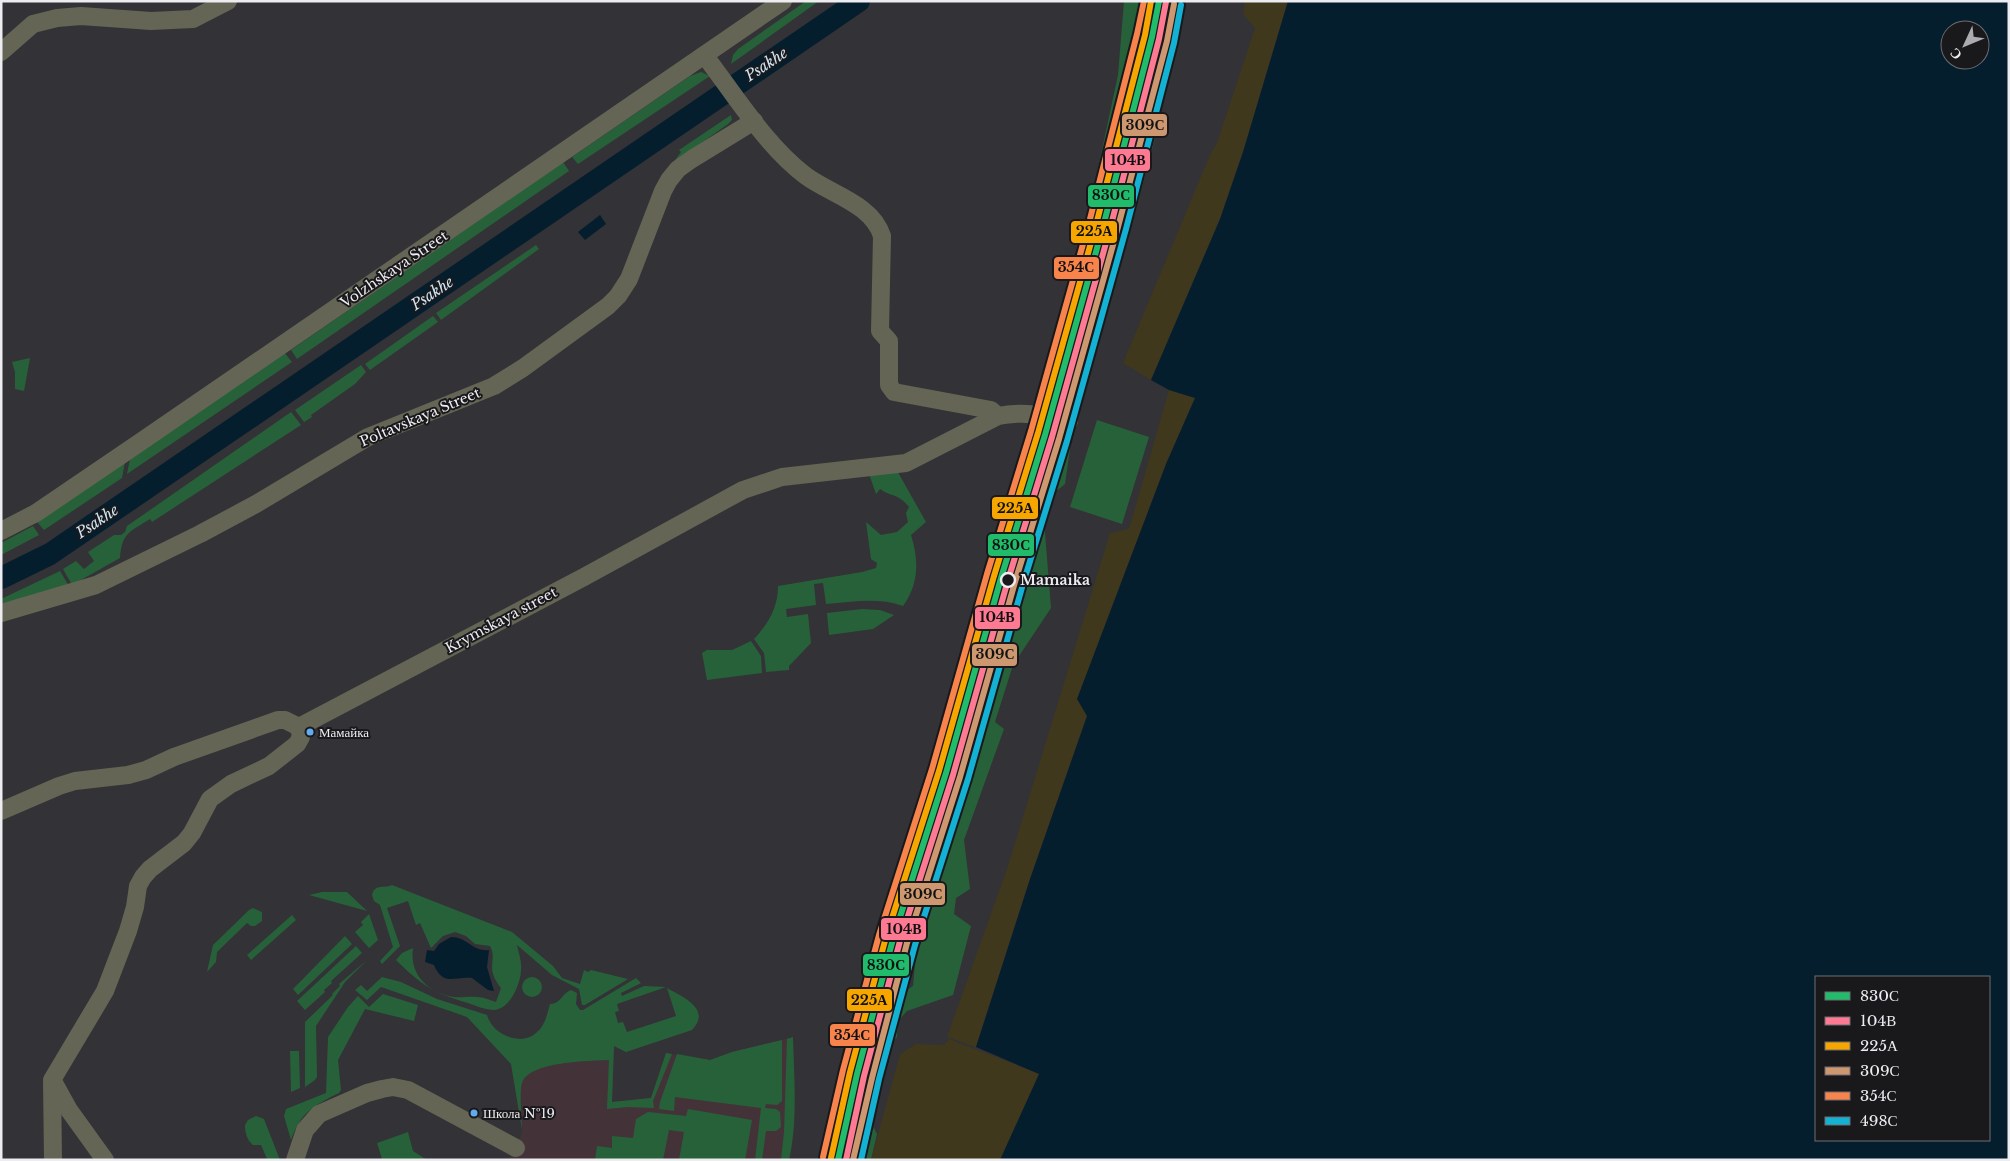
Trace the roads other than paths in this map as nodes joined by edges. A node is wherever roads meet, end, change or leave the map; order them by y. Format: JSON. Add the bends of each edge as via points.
{"nodes":[{"id":1,"x":228,"y":1,"type":"edge"},
{"id":2,"x":783,"y":1,"type":"edge"},
{"id":3,"x":1,"y":52,"type":"edge"},
{"id":4,"x":706,"y":56,"type":"junction"},
{"id":5,"x":744,"y":108,"type":"junction"},
{"id":6,"x":998,"y":416,"type":"junction"},
{"id":7,"x":1069,"y":421,"type":"dead end"},
{"id":8,"x":1,"y":531,"type":"edge"},
{"id":9,"x":1,"y":613,"type":"edge"},
{"id":10,"x":299,"y":727,"type":"junction"},
{"id":11,"x":1,"y":811,"type":"edge"},
{"id":12,"x":52,"y":1080,"type":"junction"},
{"id":13,"x":516,"y":1148,"type":"dead end"},
{"id":14,"x":53,"y":1160,"type":"edge"},
{"id":15,"x":105,"y":1160,"type":"edge"},
{"id":16,"x":295,"y":1160,"type":"edge"}],
"edges":[{"from":1,"to":3,"type":"street","via":[[193,19],[57,18],[33,24]]},
{"from":2,"to":4,"type":"street","name":"Volzhskaya Street"},
{"from":4,"to":5,"type":"street","name":"Krymskaya street"},
{"from":4,"to":8,"type":"street","name":"Volzhskaya Street","via":[[131,449],[27,518]]},
{"from":5,"to":6,"type":"street","name":"Krymskaya street","via":[[806,176],[870,214],[878,224],[882,236],[880,331],[889,341],[889,385],[894,392],[991,410]]},
{"from":5,"to":9,"type":"street","name":"Poltavskaya Street","via":[[678,170],[663,191],[629,279],[618,296],[523,368],[494,386],[368,437],[256,504],[96,585]]},
{"from":6,"to":7,"type":"street","name":"Krymskaya street","via":[[1029,413]]},
{"from":6,"to":10,"type":"street","name":"Krymskaya street","via":[[906,463],[782,477],[743,490]]},
{"from":10,"to":11,"type":"street","via":[[278,720],[174,756],[146,770],[76,781]]},
{"from":10,"to":12,"type":"street","via":[[301,736],[297,744],[269,766],[231,784],[210,799],[192,833],[143,878],[138,886],[136,907],[128,931],[105,992]]},
{"from":12,"to":14,"type":"street"},
{"from":12,"to":15,"type":"street"},
{"from":13,"to":16,"type":"street","via":[[408,1090],[393,1087],[367,1093],[319,1114],[306,1130]]}]}
